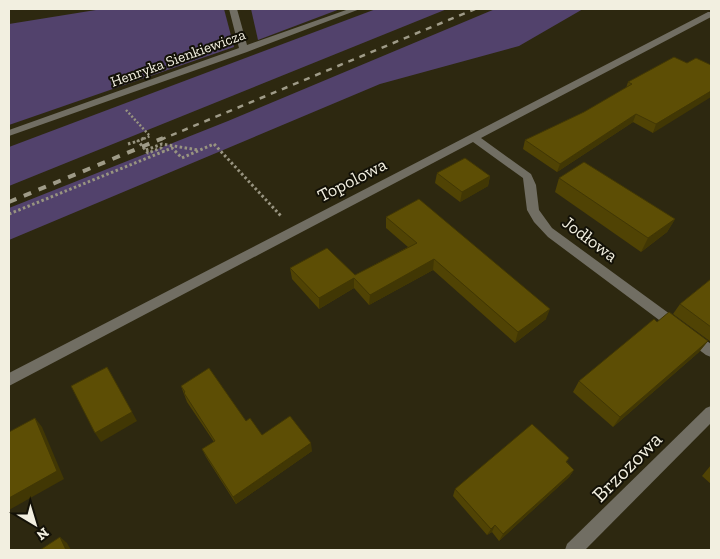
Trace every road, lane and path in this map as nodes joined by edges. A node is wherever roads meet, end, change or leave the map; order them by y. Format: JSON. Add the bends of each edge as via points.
{"nodes":[{"id":1,"x":233,"y":9,"type":"edge"},
{"id":2,"x":356,"y":9,"type":"edge"},
{"id":3,"x":711,"y":14,"type":"edge"},
{"id":4,"x":244,"y":50,"type":"junction"},
{"id":5,"x":114,"y":96,"type":"junction"},
{"id":6,"x":9,"y":133,"type":"edge"},
{"id":7,"x":474,"y":138,"type":"junction"},
{"id":8,"x":138,"y":141,"type":"junction"},
{"id":9,"x":128,"y":144,"type":"dead end"},
{"id":10,"x":146,"y":150,"type":"junction"},
{"id":11,"x":201,"y":150,"type":"junction"},
{"id":12,"x":164,"y":152,"type":"junction"},
{"id":13,"x":9,"y":214,"type":"edge"},
{"id":14,"x":295,"y":231,"type":"junction"},
{"id":15,"x":711,"y":351,"type":"edge"},
{"id":16,"x":9,"y":380,"type":"edge"},
{"id":17,"x":711,"y":413,"type":"edge"},
{"id":18,"x":573,"y":550,"type":"edge"}],
"edges":[{"from":1,"to":4,"type":"street"},
{"from":2,"to":4,"type":"street","name":"Henryka Sienkiewicza"},
{"from":3,"to":7,"type":"street","name":"Topolowa"},
{"from":4,"to":5,"type":"street","name":"Henryka Sienkiewicza"},
{"from":5,"to":6,"type":"street","name":"Henryka Sienkiewicza"},
{"from":5,"to":8,"type":"path","via":[[150,136]]},
{"from":7,"to":14,"type":"street","name":"Topolowa"},
{"from":7,"to":15,"type":"street","name":"Jodłowa","via":[[527,176],[532,209],[552,234]]},
{"from":8,"to":9,"type":"path"},
{"from":8,"to":10,"type":"path"},
{"from":10,"to":11,"type":"path","via":[[162,144]]},
{"from":10,"to":12,"type":"path","via":[[148,153],[161,148]]},
{"from":11,"to":12,"type":"path","via":[[182,158],[172,148]]},
{"from":11,"to":14,"type":"path","via":[[214,144]]},
{"from":12,"to":13,"type":"path"},
{"from":14,"to":16,"type":"street","name":"Topolowa"},
{"from":17,"to":18,"type":"street","name":"Brzozowa"}]}
